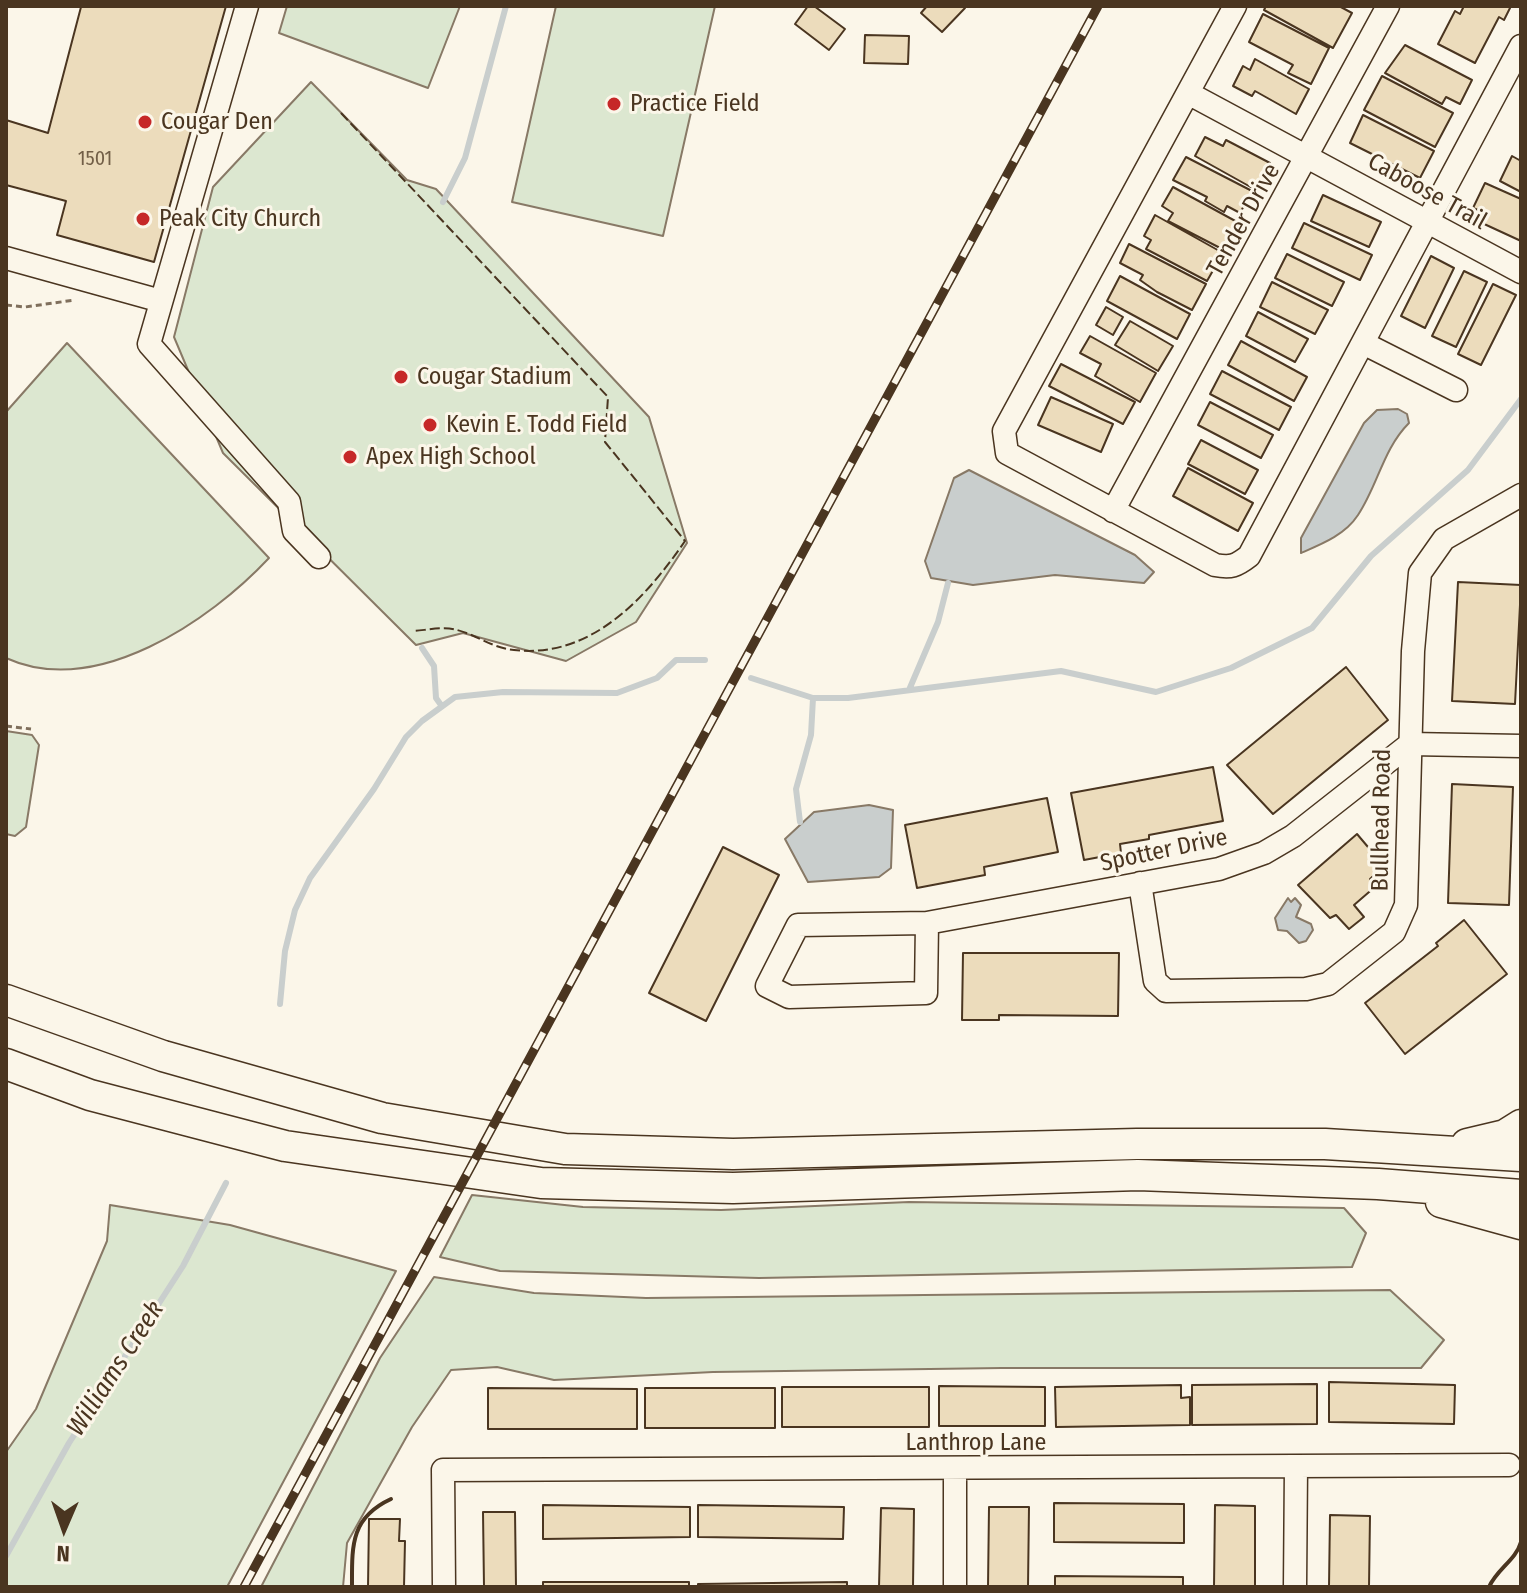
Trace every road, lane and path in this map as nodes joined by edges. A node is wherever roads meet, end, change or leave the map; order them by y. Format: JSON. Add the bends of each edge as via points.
{"nodes":[{"id":1,"x":247,"y":6,"type":"edge"},
{"id":2,"x":1235,"y":6,"type":"edge"},
{"id":3,"x":1388,"y":6,"type":"edge"},
{"id":4,"x":1521,"y":46,"type":"edge"},
{"id":5,"x":1188,"y":93,"type":"junction"},
{"id":6,"x":1308,"y":157,"type":"junction"},
{"id":7,"x":1427,"y":222,"type":"junction"},
{"id":8,"x":6,"y":258,"type":"edge"},
{"id":9,"x":1521,"y":272,"type":"edge"},
{"id":10,"x":85,"y":301,"type":"dead end"},
{"id":11,"x":161,"y":301,"type":"junction"},
{"id":12,"x":6,"y":305,"type":"edge"},
{"id":13,"x":1363,"y":343,"type":"junction"},
{"id":14,"x":1456,"y":390,"type":"dead end"},
{"id":15,"x":1521,"y":495,"type":"edge"},
{"id":16,"x":1113,"y":511,"type":"junction"},
{"id":17,"x":319,"y":557,"type":"dead end"},
{"id":18,"x":6,"y":726,"type":"edge"},
{"id":19,"x":31,"y":729,"type":"dead end"},
{"id":20,"x":1410,"y":744,"type":"junction"},
{"id":21,"x":1521,"y":746,"type":"edge"},
{"id":22,"x":1140,"y":883,"type":"junction"},
{"id":23,"x":927,"y":923,"type":"junction"},
{"id":24,"x":6,"y":1000,"type":"edge"},
{"id":25,"x":6,"y":1064,"type":"edge"},
{"id":26,"x":6,"y":1076,"type":"edge"},
{"id":27,"x":39,"y":1076,"type":"junction"},
{"id":28,"x":1521,"y":1125,"type":"edge"},
{"id":29,"x":1426,"y":1150,"type":"junction"},
{"id":30,"x":1521,"y":1156,"type":"edge"},
{"id":31,"x":1378,"y":1184,"type":"junction"},
{"id":32,"x":1521,"y":1195,"type":"edge"},
{"id":33,"x":1521,"y":1224,"type":"edge"},
{"id":34,"x":1509,"y":1465,"type":"dead end"},
{"id":35,"x":1296,"y":1466,"type":"junction"},
{"id":36,"x":955,"y":1470,"type":"junction"},
{"id":37,"x":444,"y":1587,"type":"edge"},
{"id":38,"x":955,"y":1587,"type":"edge"},
{"id":39,"x":1295,"y":1587,"type":"edge"}],
"edges":[{"from":1,"to":11,"type":"street"},
{"from":2,"to":5,"type":"street"},
{"from":3,"to":6,"type":"street","name":"Tender Drive"},
{"from":4,"to":7,"type":"street"},
{"from":5,"to":6,"type":"street","name":"Caboose Trail"},
{"from":5,"to":16,"type":"street","via":[[1004,431],[1007,453]]},
{"from":6,"to":7,"type":"street","name":"Caboose Trail"},
{"from":6,"to":16,"type":"street","name":"Tender Drive"},
{"from":7,"to":9,"type":"street","name":"Caboose Trail"},
{"from":7,"to":13,"type":"street"},
{"from":8,"to":11,"type":"street"},
{"from":10,"to":12,"type":"path"},
{"from":11,"to":17,"type":"street","via":[[149,344],[289,502],[294,531]]},
{"from":13,"to":14,"type":"street"},
{"from":13,"to":16,"type":"street","via":[[1249,556],[1234,567],[1215,565]]},
{"from":15,"to":20,"type":"street","name":"Bullhead Road","via":[[1444,539],[1420,573]]},
{"from":18,"to":19,"type":"path"},
{"from":20,"to":21,"type":"street"},
{"from":20,"to":22,"type":"street","name":"Spotter Drive","via":[[1264,853],[1219,869]]},
{"from":20,"to":22,"type":"street","name":"Bullhead Road","via":[[1406,905],[1394,932],[1328,984],[1306,989],[1166,991],[1155,981]]},
{"from":22,"to":23,"type":"street","name":"Spotter Drive"},
{"from":23,"to":23,"type":"street","name":"Spotter Drive","via":[[798,925],[767,986],[789,997],[926,993]]},
{"from":24,"to":29,"type":"highway","via":[[163,1056],[382,1118],[565,1149],[733,1154],[1325,1144]]},
{"from":25,"to":27,"type":"highway"},
{"from":26,"to":27,"type":"highway"},
{"from":27,"to":31,"type":"highway","via":[[90,1095],[285,1146],[541,1183],[733,1188],[1138,1175]]},
{"from":28,"to":29,"type":"highway","via":[[1492,1140]]},
{"from":29,"to":30,"type":"highway"},
{"from":31,"to":32,"type":"highway"},
{"from":31,"to":33,"type":"highway"},
{"from":34,"to":35,"type":"street","name":"Lanthrop Lane"},
{"from":35,"to":36,"type":"street","name":"Lanthrop Lane"},
{"from":35,"to":39,"type":"street"},
{"from":36,"to":37,"type":"street","name":"Lanthrop Lane","via":[[443,1470]]},
{"from":36,"to":38,"type":"street"}]}
